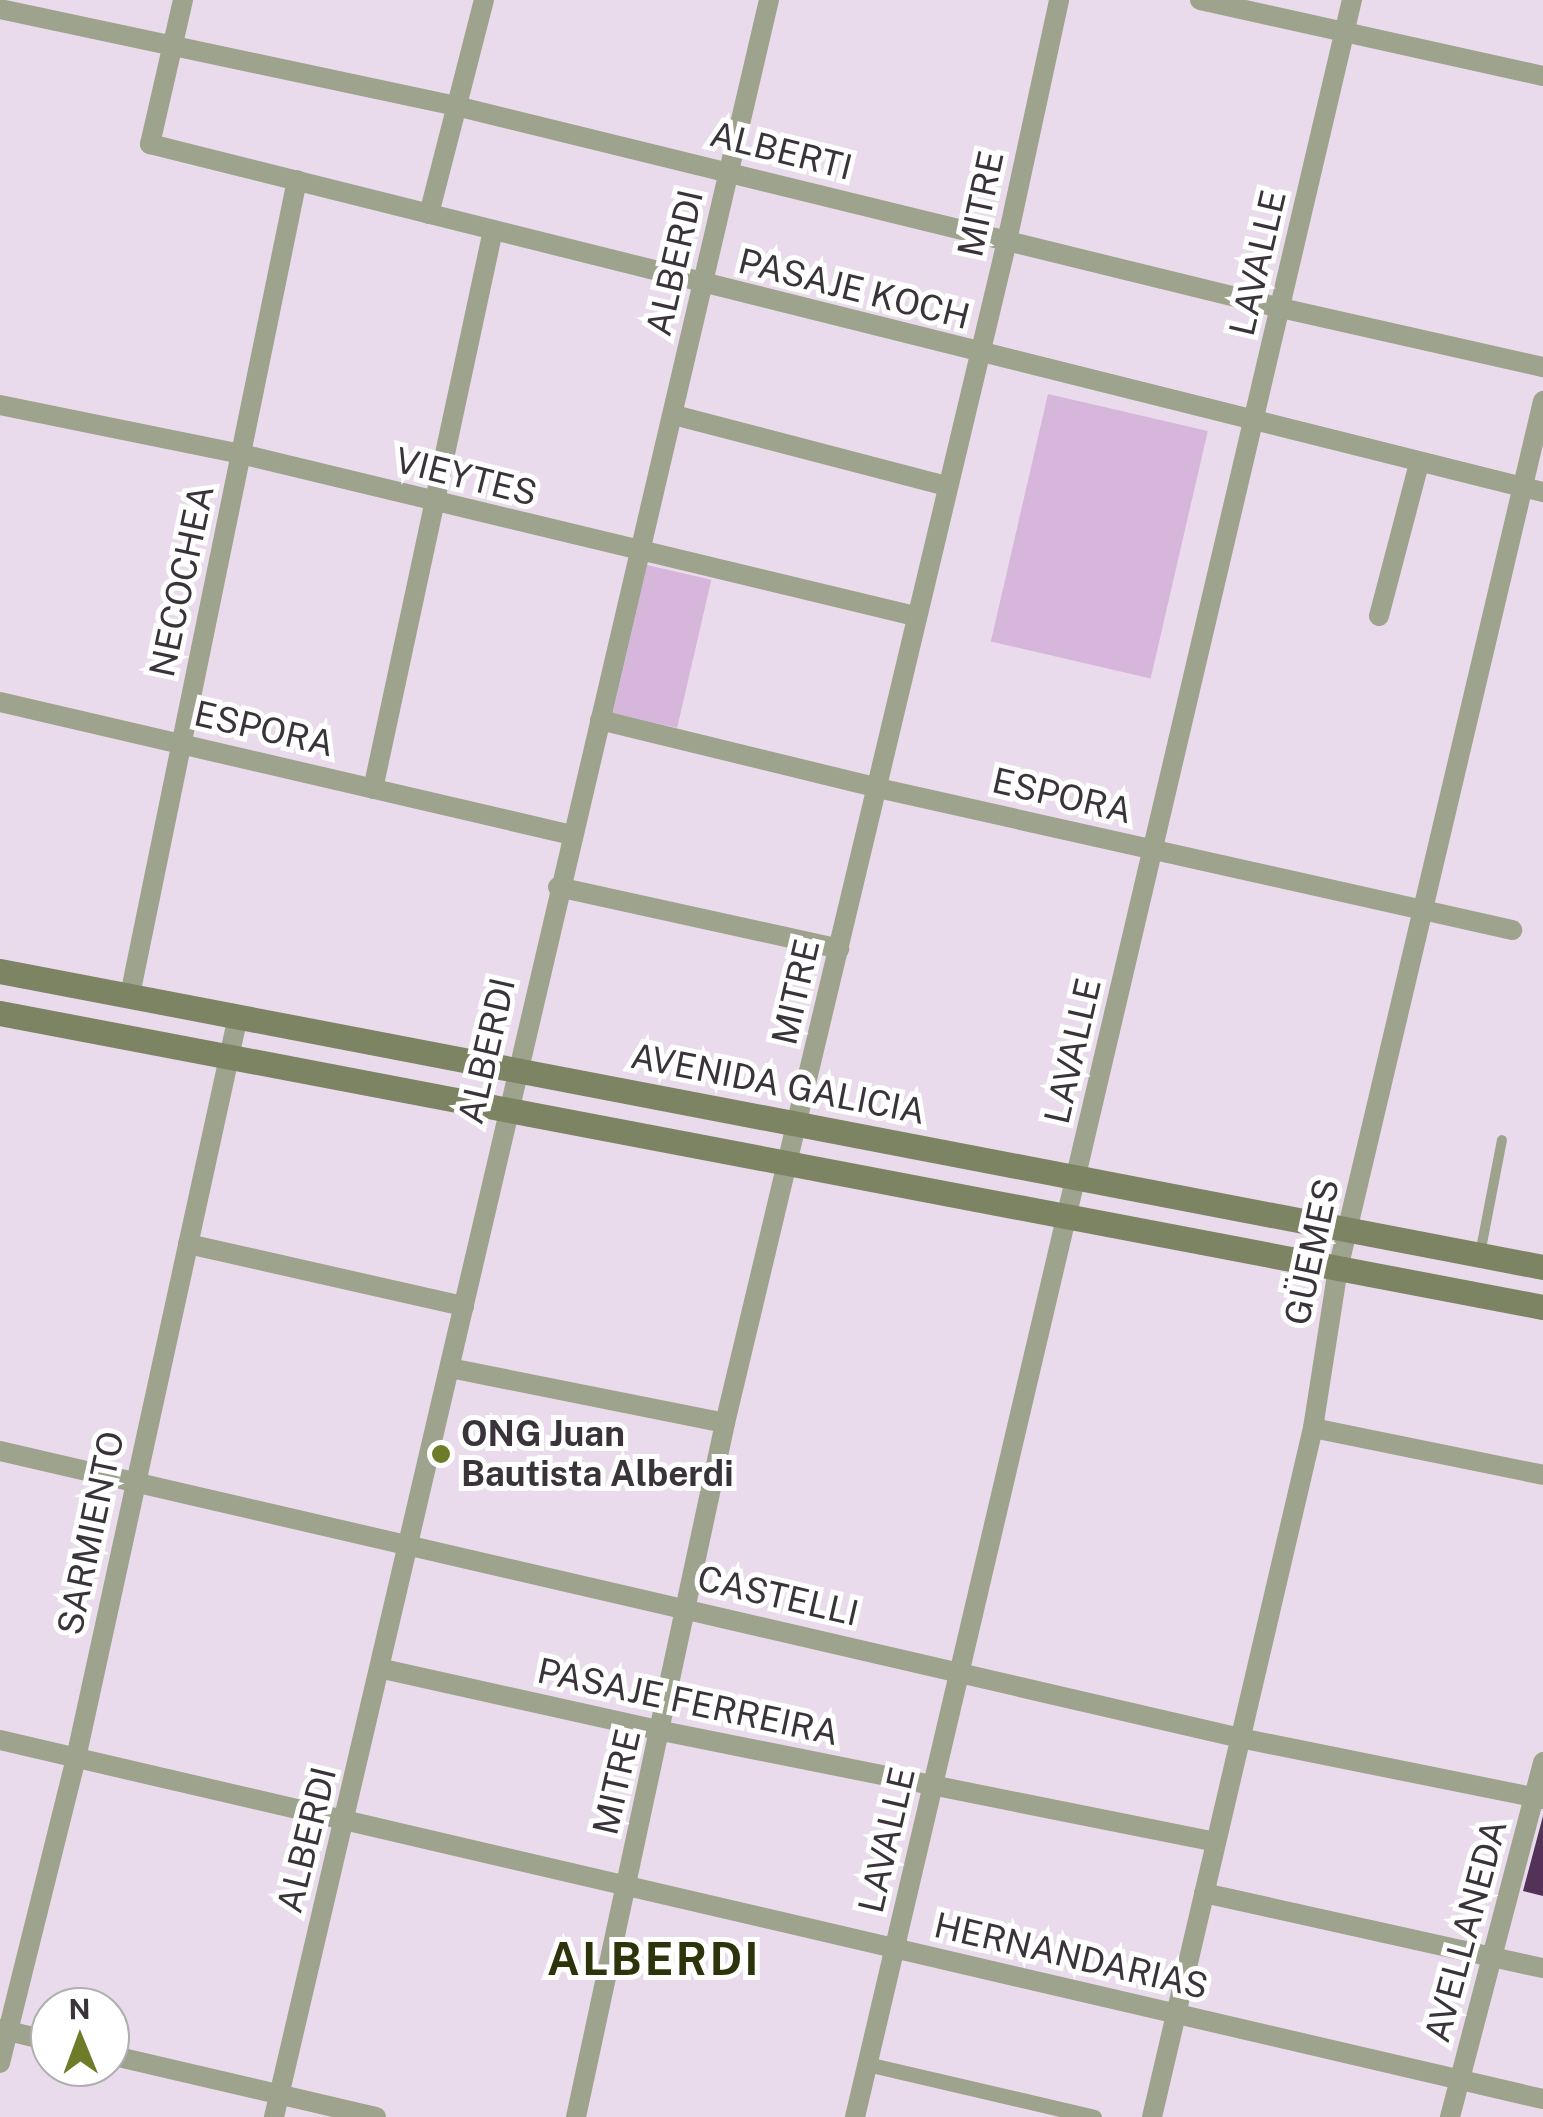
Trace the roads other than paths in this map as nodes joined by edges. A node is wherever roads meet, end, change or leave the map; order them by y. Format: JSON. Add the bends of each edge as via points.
{"nodes":[{"id":1,"x":183,"y":0,"type":"edge"},
{"id":2,"x":484,"y":0,"type":"edge"},
{"id":3,"x":769,"y":0,"type":"edge"},
{"id":4,"x":1059,"y":0,"type":"edge"},
{"id":5,"x":1200,"y":0,"type":"edge"},
{"id":6,"x":1352,"y":0,"type":"edge"},
{"id":7,"x":0,"y":9,"type":"edge"},
{"id":8,"x":1346,"y":32,"type":"junction"},
{"id":9,"x":172,"y":44,"type":"junction"},
{"id":10,"x":1543,"y":76,"type":"edge"},
{"id":11,"x":460,"y":107,"type":"junction"},
{"id":12,"x":729,"y":172,"type":"junction"},
{"id":13,"x":297,"y":180,"type":"junction"},
{"id":14,"x":429,"y":214,"type":"junction"},
{"id":15,"x":493,"y":230,"type":"junction"},
{"id":16,"x":1007,"y":242,"type":"junction"},
{"id":17,"x":702,"y":285,"type":"junction"},
{"id":18,"x":1281,"y":308,"type":"junction"},
{"id":19,"x":980,"y":354,"type":"junction"},
{"id":20,"x":1543,"y":366,"type":"edge"},
{"id":21,"x":1543,"y":401,"type":"edge"},
{"id":22,"x":0,"y":405,"type":"edge"},
{"id":23,"x":674,"y":416,"type":"junction"},
{"id":24,"x":1254,"y":422,"type":"junction"},
{"id":25,"x":241,"y":454,"type":"junction"},
{"id":26,"x":1419,"y":464,"type":"junction"},
{"id":27,"x":948,"y":486,"type":"junction"},
{"id":28,"x":1520,"y":487,"type":"junction"},
{"id":29,"x":1543,"y":492,"type":"edge"},
{"id":30,"x":433,"y":503,"type":"junction"},
{"id":31,"x":639,"y":552,"type":"junction"},
{"id":32,"x":915,"y":616,"type":"junction"},
{"id":33,"x":1380,"y":616,"type":"dead end"},
{"id":34,"x":0,"y":702,"type":"edge"},
{"id":35,"x":600,"y":720,"type":"junction"},
{"id":36,"x":182,"y":743,"type":"junction"},
{"id":37,"x":878,"y":788,"type":"junction"},
{"id":38,"x":373,"y":789,"type":"junction"},
{"id":39,"x":572,"y":835,"type":"junction"},
{"id":40,"x":1154,"y":850,"type":"junction"},
{"id":41,"x":558,"y":887,"type":"junction"},
{"id":42,"x":1422,"y":910,"type":"junction"},
{"id":43,"x":1512,"y":930,"type":"dead end"},
{"id":44,"x":839,"y":949,"type":"junction"},
{"id":45,"x":0,"y":972,"type":"edge"},
{"id":46,"x":130,"y":994,"type":"junction"},
{"id":47,"x":0,"y":1012,"type":"edge"},
{"id":48,"x":238,"y":1016,"type":"junction"},
{"id":49,"x":229,"y":1055,"type":"junction"},
{"id":50,"x":516,"y":1070,"type":"junction"},
{"id":51,"x":507,"y":1107,"type":"junction"},
{"id":52,"x":800,"y":1124,"type":"junction"},
{"id":53,"x":1502,"y":1140,"type":"dead end"},
{"id":54,"x":790,"y":1164,"type":"junction"},
{"id":55,"x":1077,"y":1176,"type":"junction"},
{"id":56,"x":1067,"y":1218,"type":"junction"},
{"id":57,"x":1348,"y":1230,"type":"junction"},
{"id":58,"x":188,"y":1244,"type":"junction"},
{"id":59,"x":1480,"y":1255,"type":"junction"},
{"id":60,"x":1543,"y":1267,"type":"edge"},
{"id":61,"x":1338,"y":1269,"type":"junction"},
{"id":62,"x":464,"y":1306,"type":"junction"},
{"id":63,"x":1543,"y":1307,"type":"edge"},
{"id":64,"x":450,"y":1368,"type":"junction"},
{"id":65,"x":725,"y":1423,"type":"junction"},
{"id":66,"x":1313,"y":1428,"type":"junction"},
{"id":67,"x":0,"y":1451,"type":"edge"},
{"id":68,"x":1543,"y":1475,"type":"edge"},
{"id":69,"x":135,"y":1482,"type":"junction"},
{"id":70,"x":408,"y":1547,"type":"junction"},
{"id":71,"x":685,"y":1608,"type":"junction"},
{"id":72,"x":382,"y":1669,"type":"junction"},
{"id":73,"x":961,"y":1670,"type":"junction"},
{"id":74,"x":662,"y":1731,"type":"junction"},
{"id":75,"x":1240,"y":1738,"type":"junction"},
{"id":76,"x":0,"y":1740,"type":"edge"},
{"id":77,"x":76,"y":1758,"type":"junction"},
{"id":78,"x":1543,"y":1762,"type":"edge"},
{"id":79,"x":933,"y":1787,"type":"junction"},
{"id":80,"x":1539,"y":1799,"type":"edge"},
{"id":81,"x":345,"y":1818,"type":"junction"},
{"id":82,"x":1216,"y":1842,"type":"junction"},
{"id":83,"x":627,"y":1883,"type":"junction"},
{"id":84,"x":1204,"y":1893,"type":"junction"},
{"id":85,"x":895,"y":1949,"type":"junction"},
{"id":86,"x":1493,"y":1957,"type":"junction"},
{"id":87,"x":1543,"y":1968,"type":"edge"},
{"id":88,"x":1176,"y":2014,"type":"junction"},
{"id":89,"x":4,"y":2030,"type":"edge"},
{"id":90,"x":30,"y":2036,"type":"edge"},
{"id":91,"x":130,"y":2060,"type":"edge"},
{"id":92,"x":0,"y":2063,"type":"edge"},
{"id":93,"x":867,"y":2064,"type":"junction"},
{"id":94,"x":1460,"y":2078,"type":"junction"},
{"id":95,"x":280,"y":2095,"type":"junction"},
{"id":96,"x":1543,"y":2098,"type":"edge"},
{"id":97,"x":274,"y":2117,"type":"edge"},
{"id":98,"x":376,"y":2117,"type":"edge"},
{"id":99,"x":576,"y":2117,"type":"edge"},
{"id":100,"x":855,"y":2117,"type":"edge"},
{"id":101,"x":1094,"y":2117,"type":"edge"},
{"id":102,"x":1152,"y":2117,"type":"edge"},
{"id":103,"x":1450,"y":2117,"type":"edge"}],
"edges":[{"from":1,"to":9,"type":"street"},
{"from":2,"to":11,"type":"street"},
{"from":3,"to":12,"type":"street","name":"ALBERDI"},
{"from":4,"to":16,"type":"street","name":"MITRE"},
{"from":5,"to":8,"type":"street"},
{"from":6,"to":8,"type":"street","name":"LAVALLE"},
{"from":7,"to":9,"type":"street","name":"ALBERTI"},
{"from":8,"to":10,"type":"street"},
{"from":8,"to":18,"type":"street","name":"LAVALLE"},
{"from":9,"to":11,"type":"street","name":"ALBERTI"},
{"from":9,"to":13,"type":"street","name":"PASAJE KOCH","via":[[150,144]]},
{"from":11,"to":12,"type":"street","name":"ALBERTI"},
{"from":11,"to":14,"type":"street"},
{"from":12,"to":16,"type":"street","name":"ALBERTI"},
{"from":12,"to":17,"type":"street","name":"ALBERDI"},
{"from":13,"to":14,"type":"street","name":"PASAJE KOCH"},
{"from":13,"to":25,"type":"street","name":"NECOCHEA"},
{"from":14,"to":15,"type":"street","name":"PASAJE KOCH"},
{"from":15,"to":17,"type":"street","name":"PASAJE KOCH"},
{"from":15,"to":30,"type":"street"},
{"from":16,"to":18,"type":"street","name":"ALBERTI"},
{"from":16,"to":19,"type":"street","name":"MITRE"},
{"from":17,"to":19,"type":"street","name":"PASAJE KOCH"},
{"from":17,"to":23,"type":"street","name":"ALBERDI"},
{"from":18,"to":20,"type":"street","name":"ALBERTI"},
{"from":18,"to":24,"type":"street","name":"LAVALLE"},
{"from":19,"to":24,"type":"street","name":"PASAJE KOCH"},
{"from":19,"to":27,"type":"street","name":"MITRE"},
{"from":21,"to":28,"type":"street","name":"GÜEMES"},
{"from":22,"to":25,"type":"street","name":"VIEYTES"},
{"from":23,"to":27,"type":"street"},
{"from":23,"to":31,"type":"street","name":"ALBERDI"},
{"from":24,"to":26,"type":"street","name":"PASAJE KOCH"},
{"from":24,"to":40,"type":"street","name":"LAVALLE"},
{"from":25,"to":30,"type":"street","name":"VIEYTES"},
{"from":25,"to":36,"type":"street","name":"NECOCHEA"},
{"from":26,"to":28,"type":"street","name":"PASAJE KOCH"},
{"from":26,"to":33,"type":"street"},
{"from":27,"to":32,"type":"street","name":"MITRE"},
{"from":28,"to":29,"type":"street","name":"PASAJE KOCH"},
{"from":28,"to":42,"type":"street","name":"GÜEMES"},
{"from":30,"to":31,"type":"street","name":"VIEYTES"},
{"from":30,"to":38,"type":"street"},
{"from":31,"to":32,"type":"street","name":"VIEYTES"},
{"from":31,"to":35,"type":"street","name":"ALBERDI"},
{"from":32,"to":37,"type":"street","name":"MITRE"},
{"from":34,"to":36,"type":"street","name":"ESPORA"},
{"from":35,"to":37,"type":"street","name":"ESPORA"},
{"from":35,"to":39,"type":"street","name":"ALBERDI"},
{"from":36,"to":38,"type":"street","name":"ESPORA"},
{"from":36,"to":46,"type":"street","name":"NECOCHEA"},
{"from":37,"to":40,"type":"street","name":"ESPORA"},
{"from":37,"to":44,"type":"street","name":"MITRE"},
{"from":38,"to":39,"type":"street","name":"ESPORA"},
{"from":39,"to":41,"type":"street","name":"ALBERDI"},
{"from":40,"to":42,"type":"street","name":"ESPORA"},
{"from":40,"to":55,"type":"street","name":"LAVALLE"},
{"from":41,"to":44,"type":"street"},
{"from":41,"to":50,"type":"street","name":"ALBERDI"},
{"from":42,"to":43,"type":"street","name":"ESPORA"},
{"from":42,"to":57,"type":"street","name":"GÜEMES"},
{"from":44,"to":52,"type":"street","name":"MITRE"},
{"from":45,"to":46,"type":"main road","name":"AVENIDA GALICIA"},
{"from":46,"to":48,"type":"main road","name":"AVENIDA GALICIA"},
{"from":47,"to":49,"type":"main road"},
{"from":48,"to":49,"type":"street","name":"SARMIENTO"},
{"from":48,"to":50,"type":"main road","name":"AVENIDA GALICIA"},
{"from":49,"to":51,"type":"main road"},
{"from":49,"to":58,"type":"street","name":"SARMIENTO"},
{"from":50,"to":51,"type":"street","name":"ALBERDI"},
{"from":50,"to":52,"type":"main road","name":"AVENIDA GALICIA"},
{"from":51,"to":54,"type":"main road"},
{"from":51,"to":62,"type":"street","name":"ALBERDI"},
{"from":52,"to":54,"type":"street","name":"MITRE"},
{"from":52,"to":55,"type":"main road","name":"AVENIDA GALICIA"},
{"from":53,"to":59,"type":"lane"},
{"from":54,"to":56,"type":"main road"},
{"from":54,"to":65,"type":"street","name":"MITRE"},
{"from":55,"to":56,"type":"street","name":"LAVALLE"},
{"from":55,"to":57,"type":"main road","name":"AVENIDA GALICIA"},
{"from":56,"to":61,"type":"main road"},
{"from":56,"to":73,"type":"street","name":"LAVALLE"},
{"from":57,"to":59,"type":"main road","name":"AVENIDA GALICIA"},
{"from":57,"to":61,"type":"street","name":"GÜEMES"},
{"from":58,"to":62,"type":"street"},
{"from":58,"to":69,"type":"street","name":"SARMIENTO"},
{"from":59,"to":60,"type":"main road","name":"AVENIDA GALICIA"},
{"from":61,"to":63,"type":"main road"},
{"from":61,"to":66,"type":"street","name":"GÜEMES"},
{"from":62,"to":64,"type":"street","name":"ALBERDI"},
{"from":64,"to":65,"type":"street"},
{"from":64,"to":70,"type":"street","name":"ALBERDI"},
{"from":65,"to":71,"type":"street","name":"MITRE"},
{"from":66,"to":68,"type":"street"},
{"from":66,"to":75,"type":"street","name":"GÜEMES"},
{"from":67,"to":69,"type":"street","name":"CASTELLI"},
{"from":69,"to":70,"type":"street","name":"CASTELLI"},
{"from":69,"to":77,"type":"street","name":"SARMIENTO"},
{"from":70,"to":71,"type":"street","name":"CASTELLI"},
{"from":70,"to":72,"type":"street","name":"ALBERDI"},
{"from":71,"to":73,"type":"street","name":"CASTELLI"},
{"from":71,"to":74,"type":"street","name":"MITRE"},
{"from":72,"to":74,"type":"street","name":"PASAJE FERREIRA"},
{"from":72,"to":81,"type":"street","name":"ALBERDI"},
{"from":73,"to":75,"type":"street","name":"CASTELLI"},
{"from":73,"to":79,"type":"street","name":"LAVALLE"},
{"from":74,"to":79,"type":"street","name":"PASAJE FERREIRA"},
{"from":74,"to":83,"type":"street","name":"MITRE"},
{"from":75,"to":80,"type":"street","name":"CASTELLI"},
{"from":75,"to":82,"type":"street","name":"GÜEMES"},
{"from":76,"to":77,"type":"street","name":"HERNANDARIAS"},
{"from":77,"to":81,"type":"street","name":"HERNANDARIAS"},
{"from":77,"to":89,"type":"street","name":"SARMIENTO"},
{"from":78,"to":80,"type":"street","name":"AVELLANEDA"},
{"from":79,"to":82,"type":"street","name":"PASAJE FERREIRA"},
{"from":79,"to":85,"type":"street","name":"LAVALLE"},
{"from":80,"to":86,"type":"street","name":"AVELLANEDA"},
{"from":81,"to":83,"type":"street","name":"HERNANDARIAS"},
{"from":81,"to":95,"type":"street","name":"ALBERDI"},
{"from":82,"to":84,"type":"street","name":"GÜEMES"},
{"from":83,"to":85,"type":"street","name":"HERNANDARIAS"},
{"from":83,"to":99,"type":"street","name":"MITRE"},
{"from":84,"to":86,"type":"street"},
{"from":84,"to":88,"type":"street","name":"GÜEMES"},
{"from":85,"to":88,"type":"street","name":"HERNANDARIAS"},
{"from":85,"to":93,"type":"street","name":"LAVALLE"},
{"from":86,"to":87,"type":"street"},
{"from":86,"to":94,"type":"street","name":"AVELLANEDA"},
{"from":88,"to":94,"type":"street","name":"HERNANDARIAS"},
{"from":88,"to":102,"type":"street","name":"GÜEMES"},
{"from":89,"to":90,"type":"street"},
{"from":89,"to":92,"type":"street","name":"SARMIENTO"},
{"from":91,"to":95,"type":"street"},
{"from":93,"to":100,"type":"street","name":"LAVALLE"},
{"from":93,"to":101,"type":"street"},
{"from":94,"to":96,"type":"street","name":"HERNANDARIAS"},
{"from":94,"to":103,"type":"street","name":"AVELLANEDA"},
{"from":95,"to":97,"type":"street","name":"ALBERDI"},
{"from":95,"to":98,"type":"street"}]}
